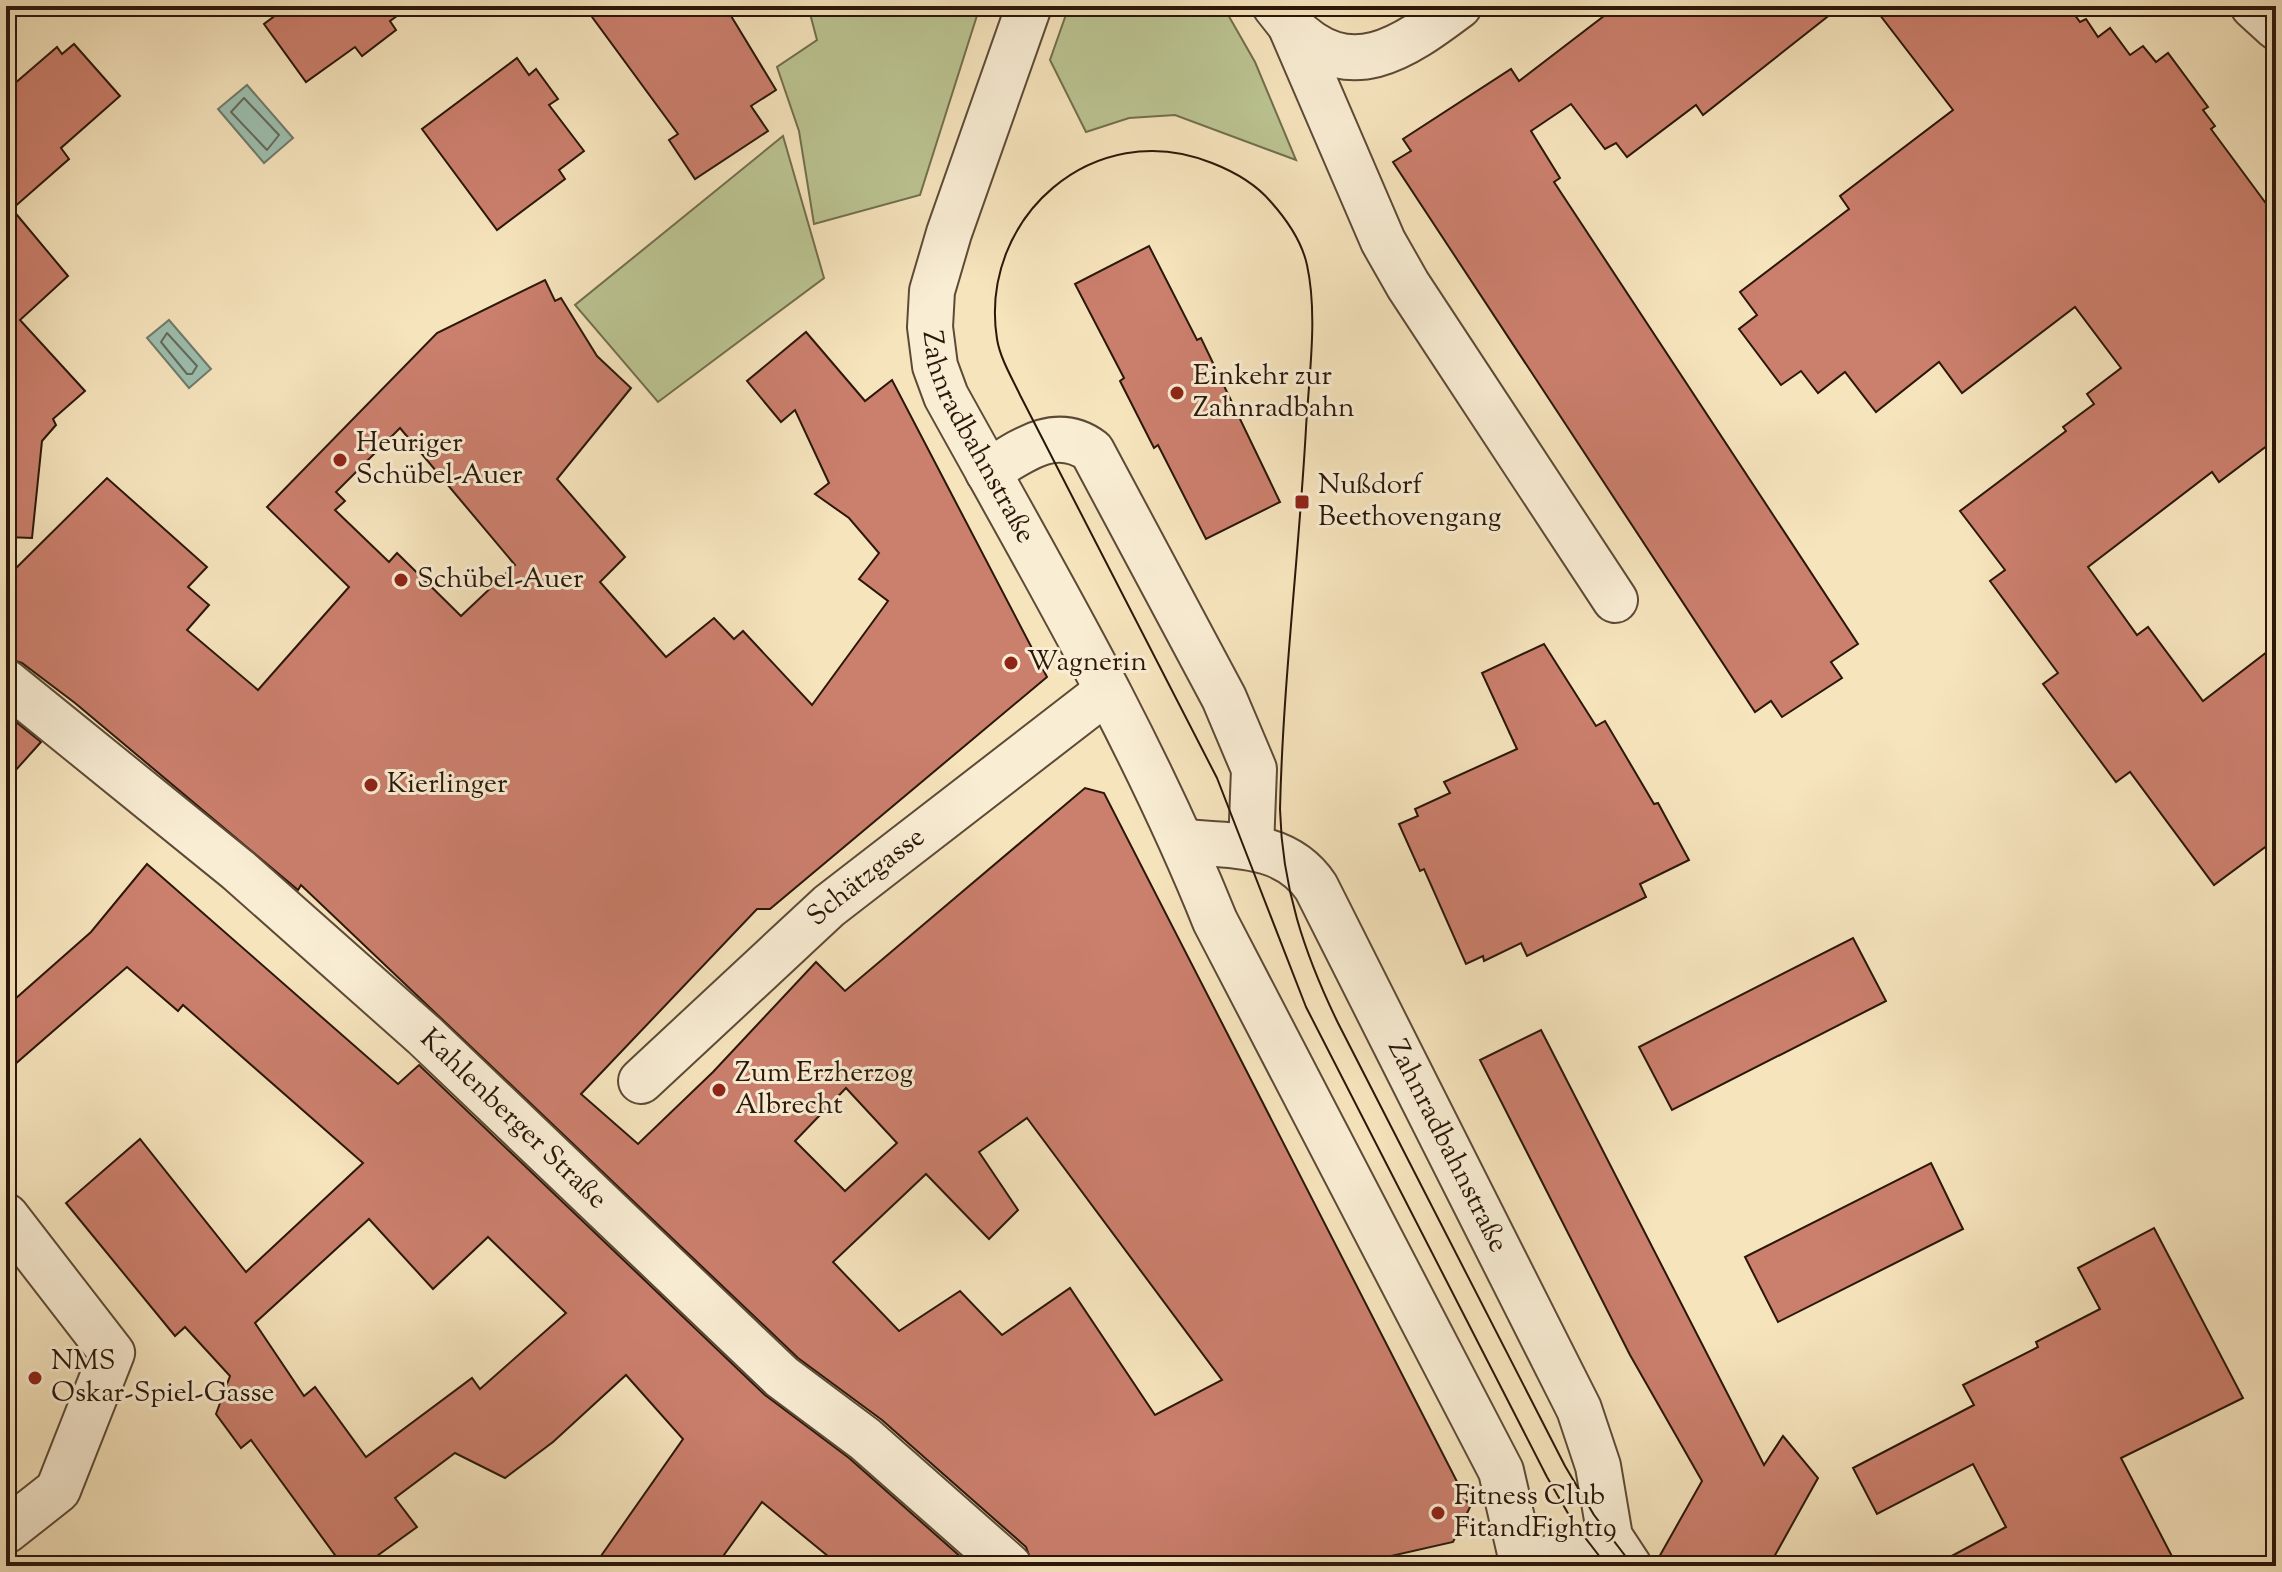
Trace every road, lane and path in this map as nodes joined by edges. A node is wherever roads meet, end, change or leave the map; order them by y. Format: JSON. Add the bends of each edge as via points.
{"nodes":[{"id":1,"x":1029,"y":6,"type":"edge"},
{"id":2,"x":1459,"y":6,"type":"edge"},
{"id":3,"x":2253,"y":6,"type":"edge"},
{"id":4,"x":1282,"y":16,"type":"edge"},
{"id":5,"x":2276,"y":27,"type":"edge"},
{"id":6,"x":988,"y":472,"type":"junction"},
{"id":7,"x":1615,"y":600,"type":"dead end"},
{"id":8,"x":6,"y":682,"type":"edge"},
{"id":9,"x":1107,"y":691,"type":"junction"},
{"id":10,"x":1184,"y":842,"type":"junction"},
{"id":11,"x":1251,"y":847,"type":"junction"},
{"id":12,"x":641,"y":1081,"type":"dead end"},
{"id":13,"x":6,"y":1216,"type":"edge"},
{"id":14,"x":6,"y":1531,"type":"edge"},
{"id":15,"x":1619,"y":1561,"type":"edge"},
{"id":16,"x":1009,"y":1566,"type":"edge"},
{"id":17,"x":1522,"y":1566,"type":"edge"}],
"edges":[{"from":1,"to":6,"type":"street","name":"Zahnradbahnstraße","via":[[932,291],[935,366]]},
{"from":2,"to":4,"type":"street","via":[[1405,44],[1356,57],[1323,53]]},
{"from":3,"to":5,"type":"street"},
{"from":4,"to":7,"type":"street","via":[[1408,285]]},
{"from":6,"to":9,"type":"street","name":"Zahnradbahnstraße"},
{"from":6,"to":11,"type":"street","via":[[1022,451],[1060,437],[1092,451],[1224,698],[1254,769]]},
{"from":8,"to":16,"type":"street","name":"Kahlenberger Straße","via":[[250,880],[424,1035],[782,1377],[865,1439]]},
{"from":9,"to":10,"type":"street","name":"Zahnradbahnstraße"},
{"from":9,"to":12,"type":"street","name":"Schätzgasse","via":[[829,906]]},
{"from":10,"to":11,"type":"street","name":"Zahnradbahnstraße"},
{"from":10,"to":17,"type":"street","name":"Zahnradbahnstraße","via":[[1215,921],[1501,1471]]},
{"from":11,"to":15,"type":"street","name":"Zahnradbahnstraße","via":[[1282,854],[1305,870],[1329,911],[1579,1409]]},
{"from":13,"to":14,"type":"street","via":[[112,1353],[58,1490]]},
{"from":15,"to":17,"type":"street","via":[[1572,1552]]}]}
